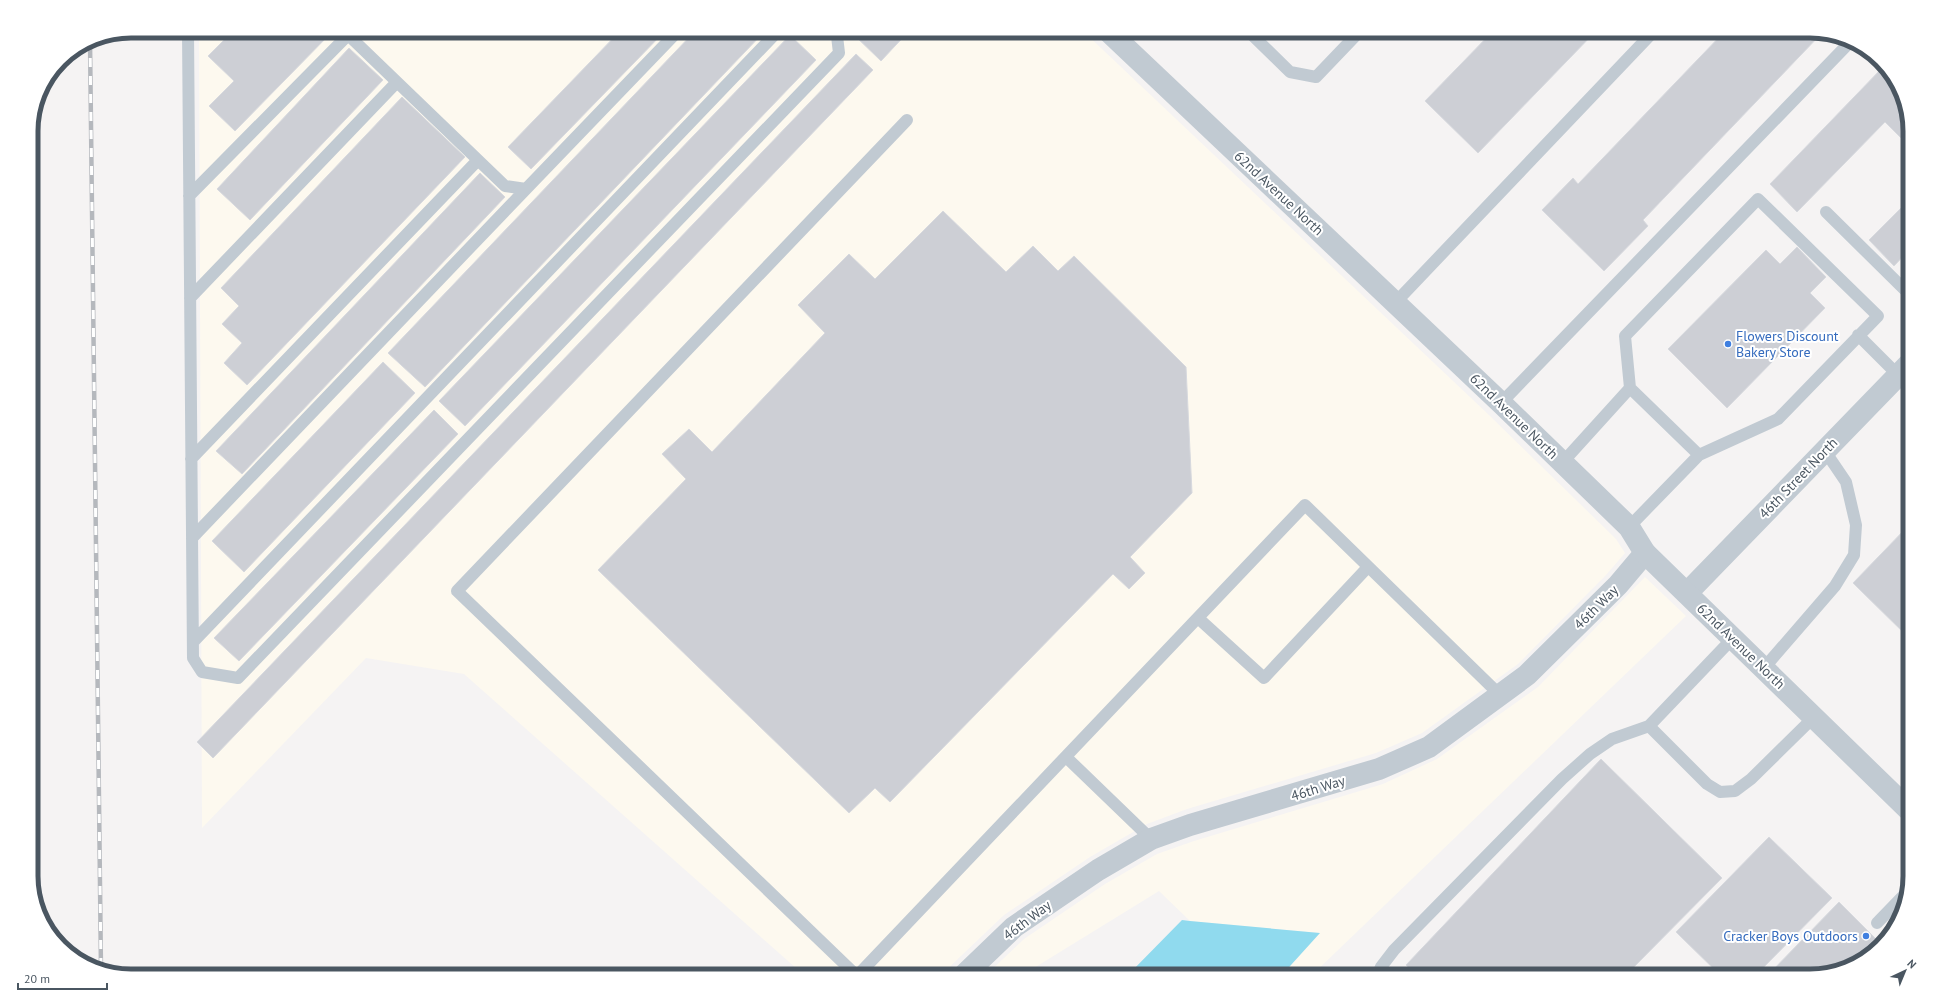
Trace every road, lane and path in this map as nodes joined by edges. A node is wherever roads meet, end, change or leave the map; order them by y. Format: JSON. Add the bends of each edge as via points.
{"nodes":[{"id":1,"x":188,"y":38,"type":"edge"},
{"id":2,"x":341,"y":38,"type":"edge"},
{"id":3,"x":351,"y":38,"type":"edge"},
{"id":4,"x":671,"y":38,"type":"edge"},
{"id":5,"x":771,"y":38,"type":"edge"},
{"id":6,"x":836,"y":38,"type":"edge"},
{"id":7,"x":1115,"y":38,"type":"edge"},
{"id":8,"x":1255,"y":38,"type":"edge"},
{"id":9,"x":1353,"y":38,"type":"edge"},
{"id":10,"x":1647,"y":38,"type":"edge"},
{"id":11,"x":1846,"y":46,"type":"edge"},
{"id":12,"x":397,"y":82,"type":"junction"},
{"id":13,"x":907,"y":120,"type":"dead end"},
{"id":14,"x":478,"y":160,"type":"junction"},
{"id":15,"x":526,"y":189,"type":"junction"},
{"id":16,"x":189,"y":196,"type":"junction"},
{"id":17,"x":1826,"y":212,"type":"dead end"},
{"id":18,"x":1903,"y":285,"type":"edge"},
{"id":19,"x":190,"y":298,"type":"junction"},
{"id":20,"x":1395,"y":303,"type":"junction"},
{"id":21,"x":1858,"y":335,"type":"junction"},
{"id":22,"x":1903,"y":368,"type":"edge"},
{"id":23,"x":1903,"y":370,"type":"edge"},
{"id":24,"x":1630,"y":388,"type":"junction"},
{"id":25,"x":1501,"y":403,"type":"junction"},
{"id":26,"x":1825,"y":451,"type":"junction"},
{"id":27,"x":1699,"y":455,"type":"junction"},
{"id":28,"x":191,"y":459,"type":"junction"},
{"id":29,"x":1562,"y":463,"type":"junction"},
{"id":30,"x":1628,"y":527,"type":"junction"},
{"id":31,"x":192,"y":538,"type":"junction"},
{"id":32,"x":1645,"y":553,"type":"junction"},
{"id":33,"x":1368,"y":567,"type":"junction"},
{"id":34,"x":1687,"y":593,"type":"junction"},
{"id":35,"x":1198,"y":618,"type":"junction"},
{"id":36,"x":1733,"y":638,"type":"junction"},
{"id":37,"x":193,"y":642,"type":"junction"},
{"id":38,"x":1764,"y":668,"type":"junction"},
{"id":39,"x":1500,"y":695,"type":"junction"},
{"id":40,"x":1814,"y":717,"type":"junction"},
{"id":41,"x":1649,"y":726,"type":"junction"},
{"id":42,"x":1066,"y":757,"type":"junction"},
{"id":43,"x":1903,"y":804,"type":"edge"},
{"id":44,"x":1151,"y":839,"type":"junction"},
{"id":45,"x":1900,"y":900,"type":"edge"},
{"id":46,"x":1877,"y":923,"type":"dead end"},
{"id":47,"x":850,"y":969,"type":"edge"},
{"id":48,"x":864,"y":969,"type":"edge"},
{"id":49,"x":970,"y":969,"type":"edge"},
{"id":50,"x":1379,"y":969,"type":"edge"}],
"edges":[{"from":1,"to":16,"type":"lane"},
{"from":2,"to":16,"type":"lane"},
{"from":3,"to":12,"type":"lane"},
{"from":4,"to":15,"type":"lane"},
{"from":5,"to":37,"type":"lane"},
{"from":6,"to":37,"type":"lane","via":[[839,53],[238,678],[202,672],[193,658]]},
{"from":7,"to":20,"type":"street","name":"62nd Avenue North"},
{"from":8,"to":9,"type":"lane","via":[[1290,72],[1316,77]]},
{"from":10,"to":20,"type":"lane"},
{"from":11,"to":25,"type":"lane"},
{"from":12,"to":14,"type":"lane"},
{"from":12,"to":19,"type":"lane"},
{"from":13,"to":47,"type":"lane","via":[[458,591]]},
{"from":14,"to":15,"type":"lane","via":[[505,186]]},
{"from":14,"to":28,"type":"lane"},
{"from":15,"to":31,"type":"lane"},
{"from":16,"to":19,"type":"lane"},
{"from":17,"to":18,"type":"lane"},
{"from":19,"to":28,"type":"lane"},
{"from":20,"to":25,"type":"street","name":"62nd Avenue North"},
{"from":21,"to":22,"type":"lane"},
{"from":21,"to":24,"type":"lane","via":[[1878,316],[1758,198],[1625,336]]},
{"from":21,"to":27,"type":"lane","via":[[1778,419]]},
{"from":23,"to":26,"type":"street","name":"46th Street North"},
{"from":24,"to":27,"type":"lane"},
{"from":24,"to":29,"type":"lane"},
{"from":25,"to":29,"type":"street","name":"62nd Avenue North"},
{"from":26,"to":34,"type":"street","name":"46th Street North"},
{"from":26,"to":38,"type":"lane","via":[[1846,482],[1856,525],[1854,555],[1835,586]]},
{"from":27,"to":30,"type":"lane"},
{"from":28,"to":31,"type":"lane"},
{"from":29,"to":30,"type":"street","name":"62nd Avenue North"},
{"from":30,"to":32,"type":"street","name":"62nd Avenue North"},
{"from":31,"to":37,"type":"lane"},
{"from":32,"to":34,"type":"street","name":"62nd Avenue North"},
{"from":32,"to":39,"type":"street","name":"46th Way","via":[[1618,585],[1532,670]]},
{"from":33,"to":35,"type":"lane","via":[[1264,678]]},
{"from":33,"to":35,"type":"lane","via":[[1305,505]]},
{"from":33,"to":39,"type":"lane"},
{"from":34,"to":36,"type":"street","name":"62nd Avenue North"},
{"from":35,"to":42,"type":"lane"},
{"from":36,"to":38,"type":"street","name":"62nd Avenue North"},
{"from":36,"to":41,"type":"lane"},
{"from":38,"to":40,"type":"street","name":"62nd Avenue North"},
{"from":39,"to":44,"type":"street","name":"46th Way","via":[[1429,747],[1380,769]]},
{"from":40,"to":41,"type":"lane","via":[[1751,779],[1735,791],[1720,792],[1707,784]]},
{"from":40,"to":43,"type":"street","name":"62nd Avenue North"},
{"from":41,"to":50,"type":"lane","via":[[1612,739],[1590,754],[1562,779],[1394,950]]},
{"from":42,"to":44,"type":"lane"},
{"from":42,"to":48,"type":"lane"},
{"from":44,"to":49,"type":"street","name":"46th Way","via":[[1098,870],[1014,927]]},
{"from":45,"to":46,"type":"lane"}]}
